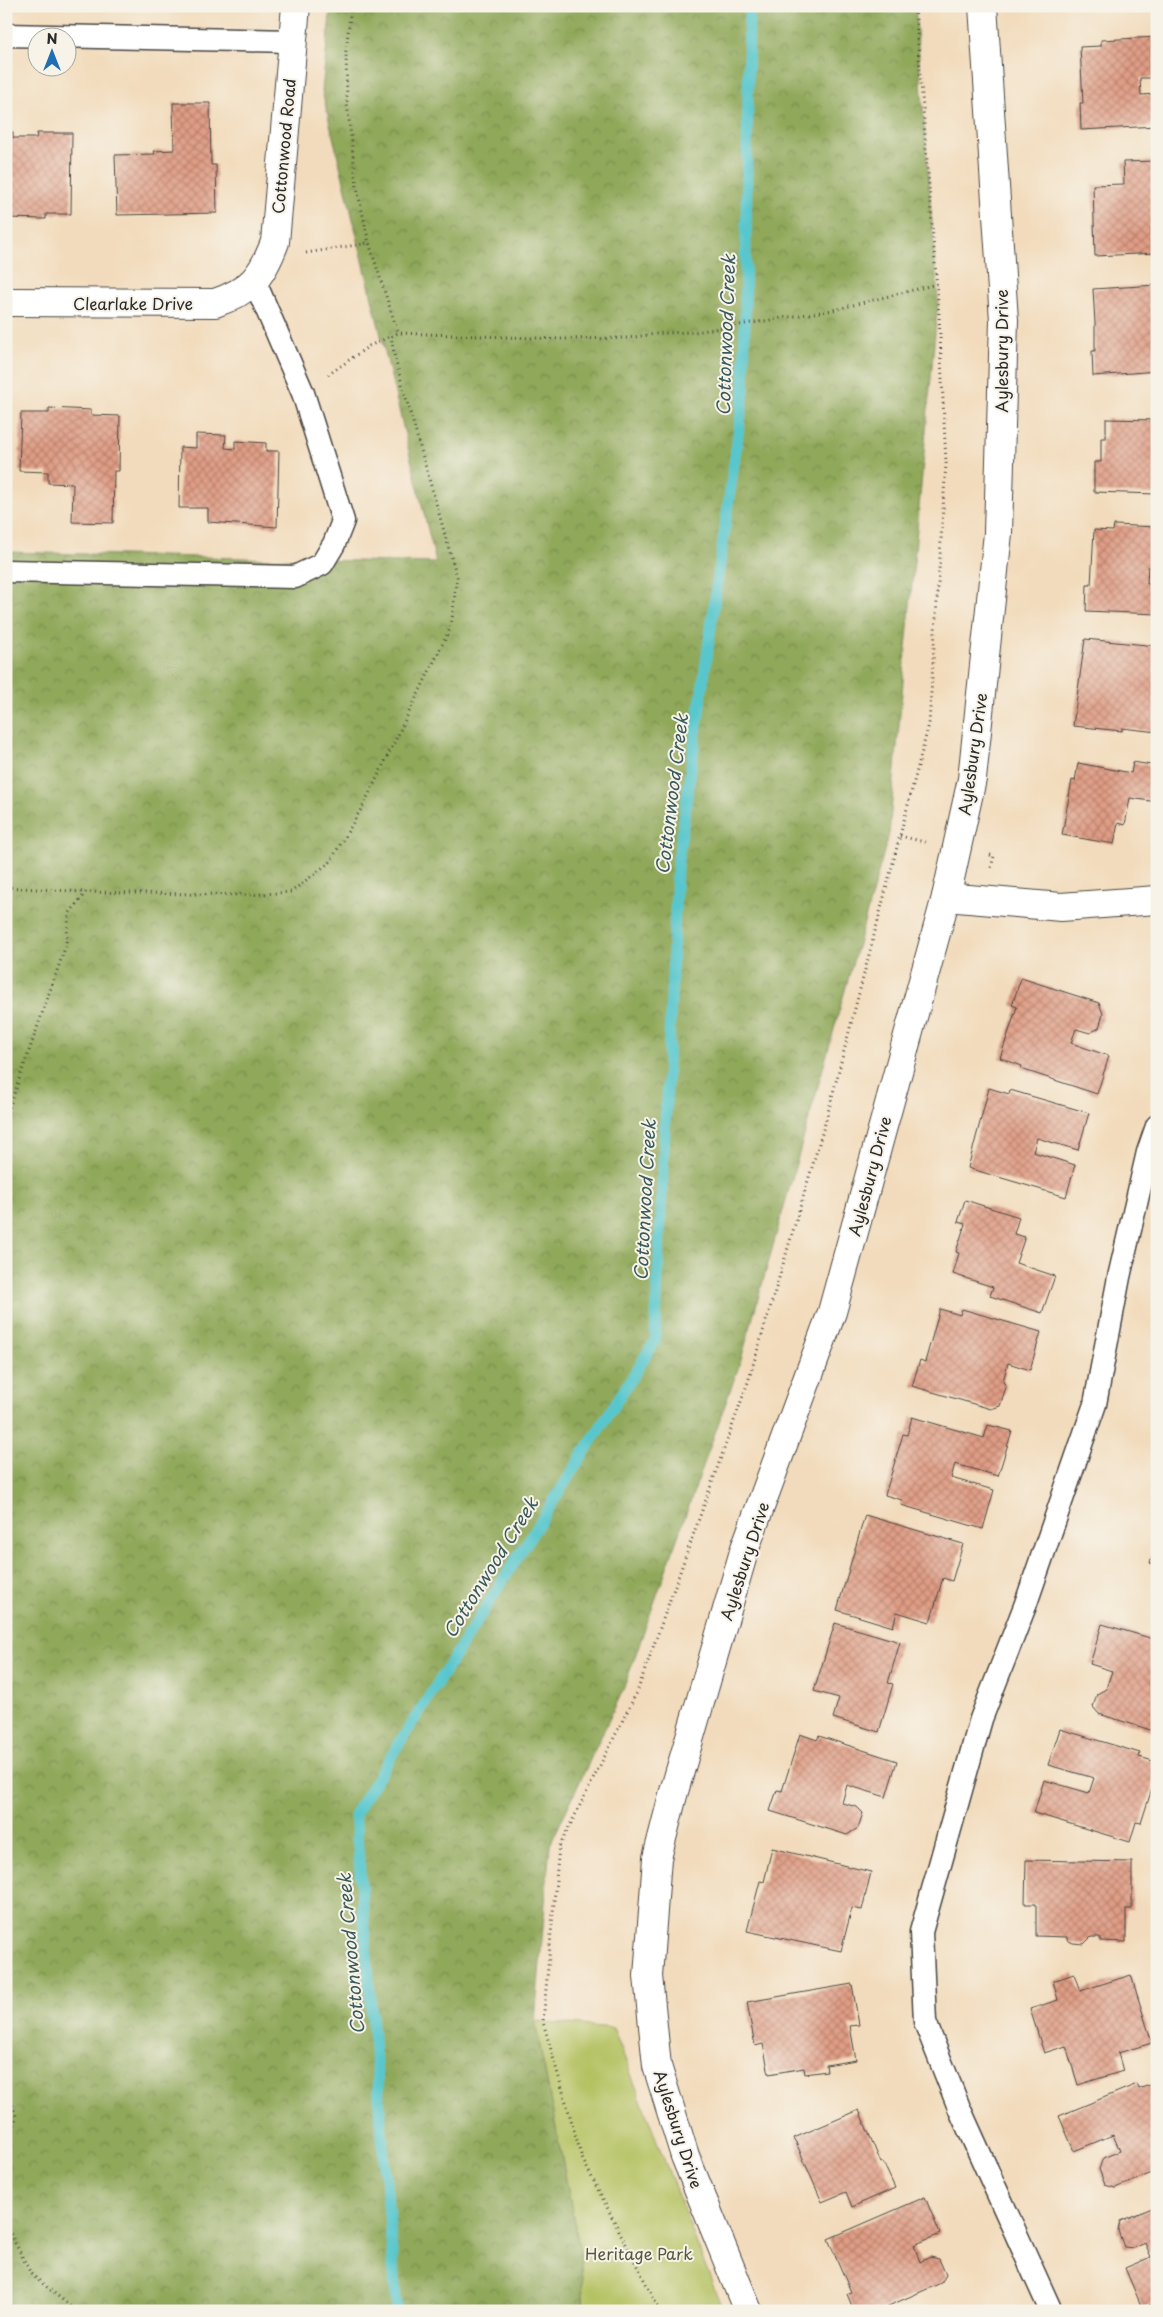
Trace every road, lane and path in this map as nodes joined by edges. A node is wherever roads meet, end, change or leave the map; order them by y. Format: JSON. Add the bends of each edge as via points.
{"nodes":[{"id":1,"x":296,"y":6,"type":"edge"},
{"id":2,"x":351,"y":6,"type":"edge"},
{"id":3,"x":915,"y":6,"type":"edge"},
{"id":4,"x":983,"y":6,"type":"edge"},
{"id":5,"x":6,"y":35,"type":"edge"},
{"id":6,"x":292,"y":41,"type":"junction"},
{"id":7,"x":370,"y":243,"type":"junction"},
{"id":8,"x":269,"y":257,"type":"junction"},
{"id":9,"x":254,"y":282,"type":"junction"},
{"id":10,"x":937,"y":284,"type":"junction"},
{"id":11,"x":6,"y":302,"type":"edge"},
{"id":12,"x":398,"y":333,"type":"junction"},
{"id":13,"x":391,"y":336,"type":"junction"},
{"id":14,"x":302,"y":393,"type":"junction"},
{"id":15,"x":6,"y":571,"type":"edge"},
{"id":16,"x":6,"y":887,"type":"edge"},
{"id":17,"x":86,"y":892,"type":"junction"},
{"id":18,"x":946,"y":897,"type":"junction"},
{"id":19,"x":1157,"y":900,"type":"edge"},
{"id":20,"x":6,"y":1117,"type":"edge"},
{"id":21,"x":1157,"y":1126,"type":"edge"},
{"id":22,"x":6,"y":2086,"type":"edge"},
{"id":23,"x":6,"y":2168,"type":"edge"},
{"id":24,"x":6,"y":2225,"type":"edge"},
{"id":25,"x":76,"y":2311,"type":"edge"},
{"id":26,"x":660,"y":2311,"type":"edge"},
{"id":27,"x":748,"y":2311,"type":"edge"},
{"id":28,"x":1051,"y":2311,"type":"edge"}],
"edges":[{"from":1,"to":6,"type":"street","name":"Cottonwood Road"},
{"from":2,"to":7,"type":"path","via":[[346,51],[347,103],[357,188]]},
{"from":3,"to":10,"type":"path"},
{"from":4,"to":18,"type":"street","name":"Aylesbury Drive","via":[[1004,320],[998,533],[972,779]]},
{"from":5,"to":6,"type":"lane"},
{"from":6,"to":8,"type":"street","name":"Cottonwood Road","via":[[275,242]]},
{"from":7,"to":8,"type":"path"},
{"from":7,"to":12,"type":"path"},
{"from":8,"to":9,"type":"street","name":"Cottonwood Road"},
{"from":9,"to":11,"type":"street","name":"Clearlake Drive","via":[[237,296],[215,303]]},
{"from":9,"to":14,"type":"lane"},
{"from":10,"to":12,"type":"path","via":[[833,310],[695,332],[572,339]]},
{"from":10,"to":26,"type":"path","via":[[946,463],[929,724],[826,1120],[748,1382],[637,1692],[559,1847],[544,2022],[582,2158]]},
{"from":12,"to":13,"type":"path"},
{"from":13,"to":14,"type":"path","via":[[369,346]]},
{"from":13,"to":17,"type":"path","via":[[457,577],[451,627],[364,804],[330,862],[292,892],[239,895]]},
{"from":14,"to":15,"type":"lane","via":[[343,521],[322,564],[295,577]]},
{"from":16,"to":17,"type":"path"},
{"from":17,"to":20,"type":"path","via":[[69,914],[66,945]]},
{"from":18,"to":19,"type":"street","via":[[1061,907]]},
{"from":18,"to":27,"type":"street","name":"Aylesbury Drive","via":[[832,1312],[745,1548],[657,1858],[648,1976],[657,2066],[685,2156]]},
{"from":21,"to":28,"type":"lane","via":[[1119,1277],[1095,1404],[1025,1606],[981,1720],[921,1932],[925,2022],[960,2110]]},
{"from":22,"to":23,"type":"path","via":[[16,2116]]},
{"from":24,"to":25,"type":"path","via":[[31,2274]]}]}
